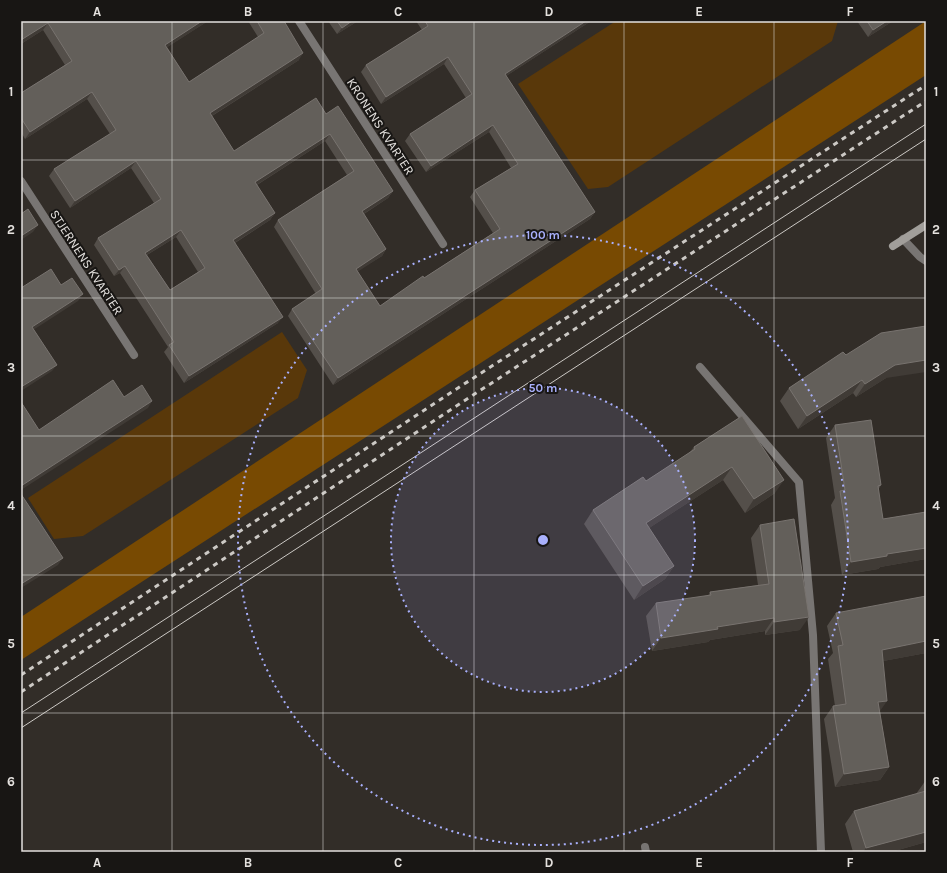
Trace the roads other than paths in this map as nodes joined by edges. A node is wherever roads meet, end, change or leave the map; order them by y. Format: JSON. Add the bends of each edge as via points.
{"nodes":[{"id":1,"x":298,"y":21,"type":"edge"},
{"id":2,"x":21,"y":181,"type":"edge"},
{"id":3,"x":926,"y":225,"type":"edge"},
{"id":4,"x":903,"y":239,"type":"junction"},
{"id":5,"x":443,"y":244,"type":"dead end"},
{"id":6,"x":893,"y":246,"type":"dead end"},
{"id":7,"x":926,"y":261,"type":"edge"},
{"id":8,"x":134,"y":355,"type":"dead end"},
{"id":9,"x":700,"y":367,"type":"dead end"},
{"id":10,"x":821,"y":852,"type":"edge"}],
"edges":[{"from":1,"to":5,"type":"street","name":"KRONENS KVARTER"},
{"from":2,"to":8,"type":"street","name":"STJERNENS KVARTER"},
{"from":3,"to":4,"type":"street"},
{"from":4,"to":6,"type":"street"},
{"from":4,"to":7,"type":"street"},
{"from":9,"to":10,"type":"street","via":[[799,482],[813,635]]}]}
